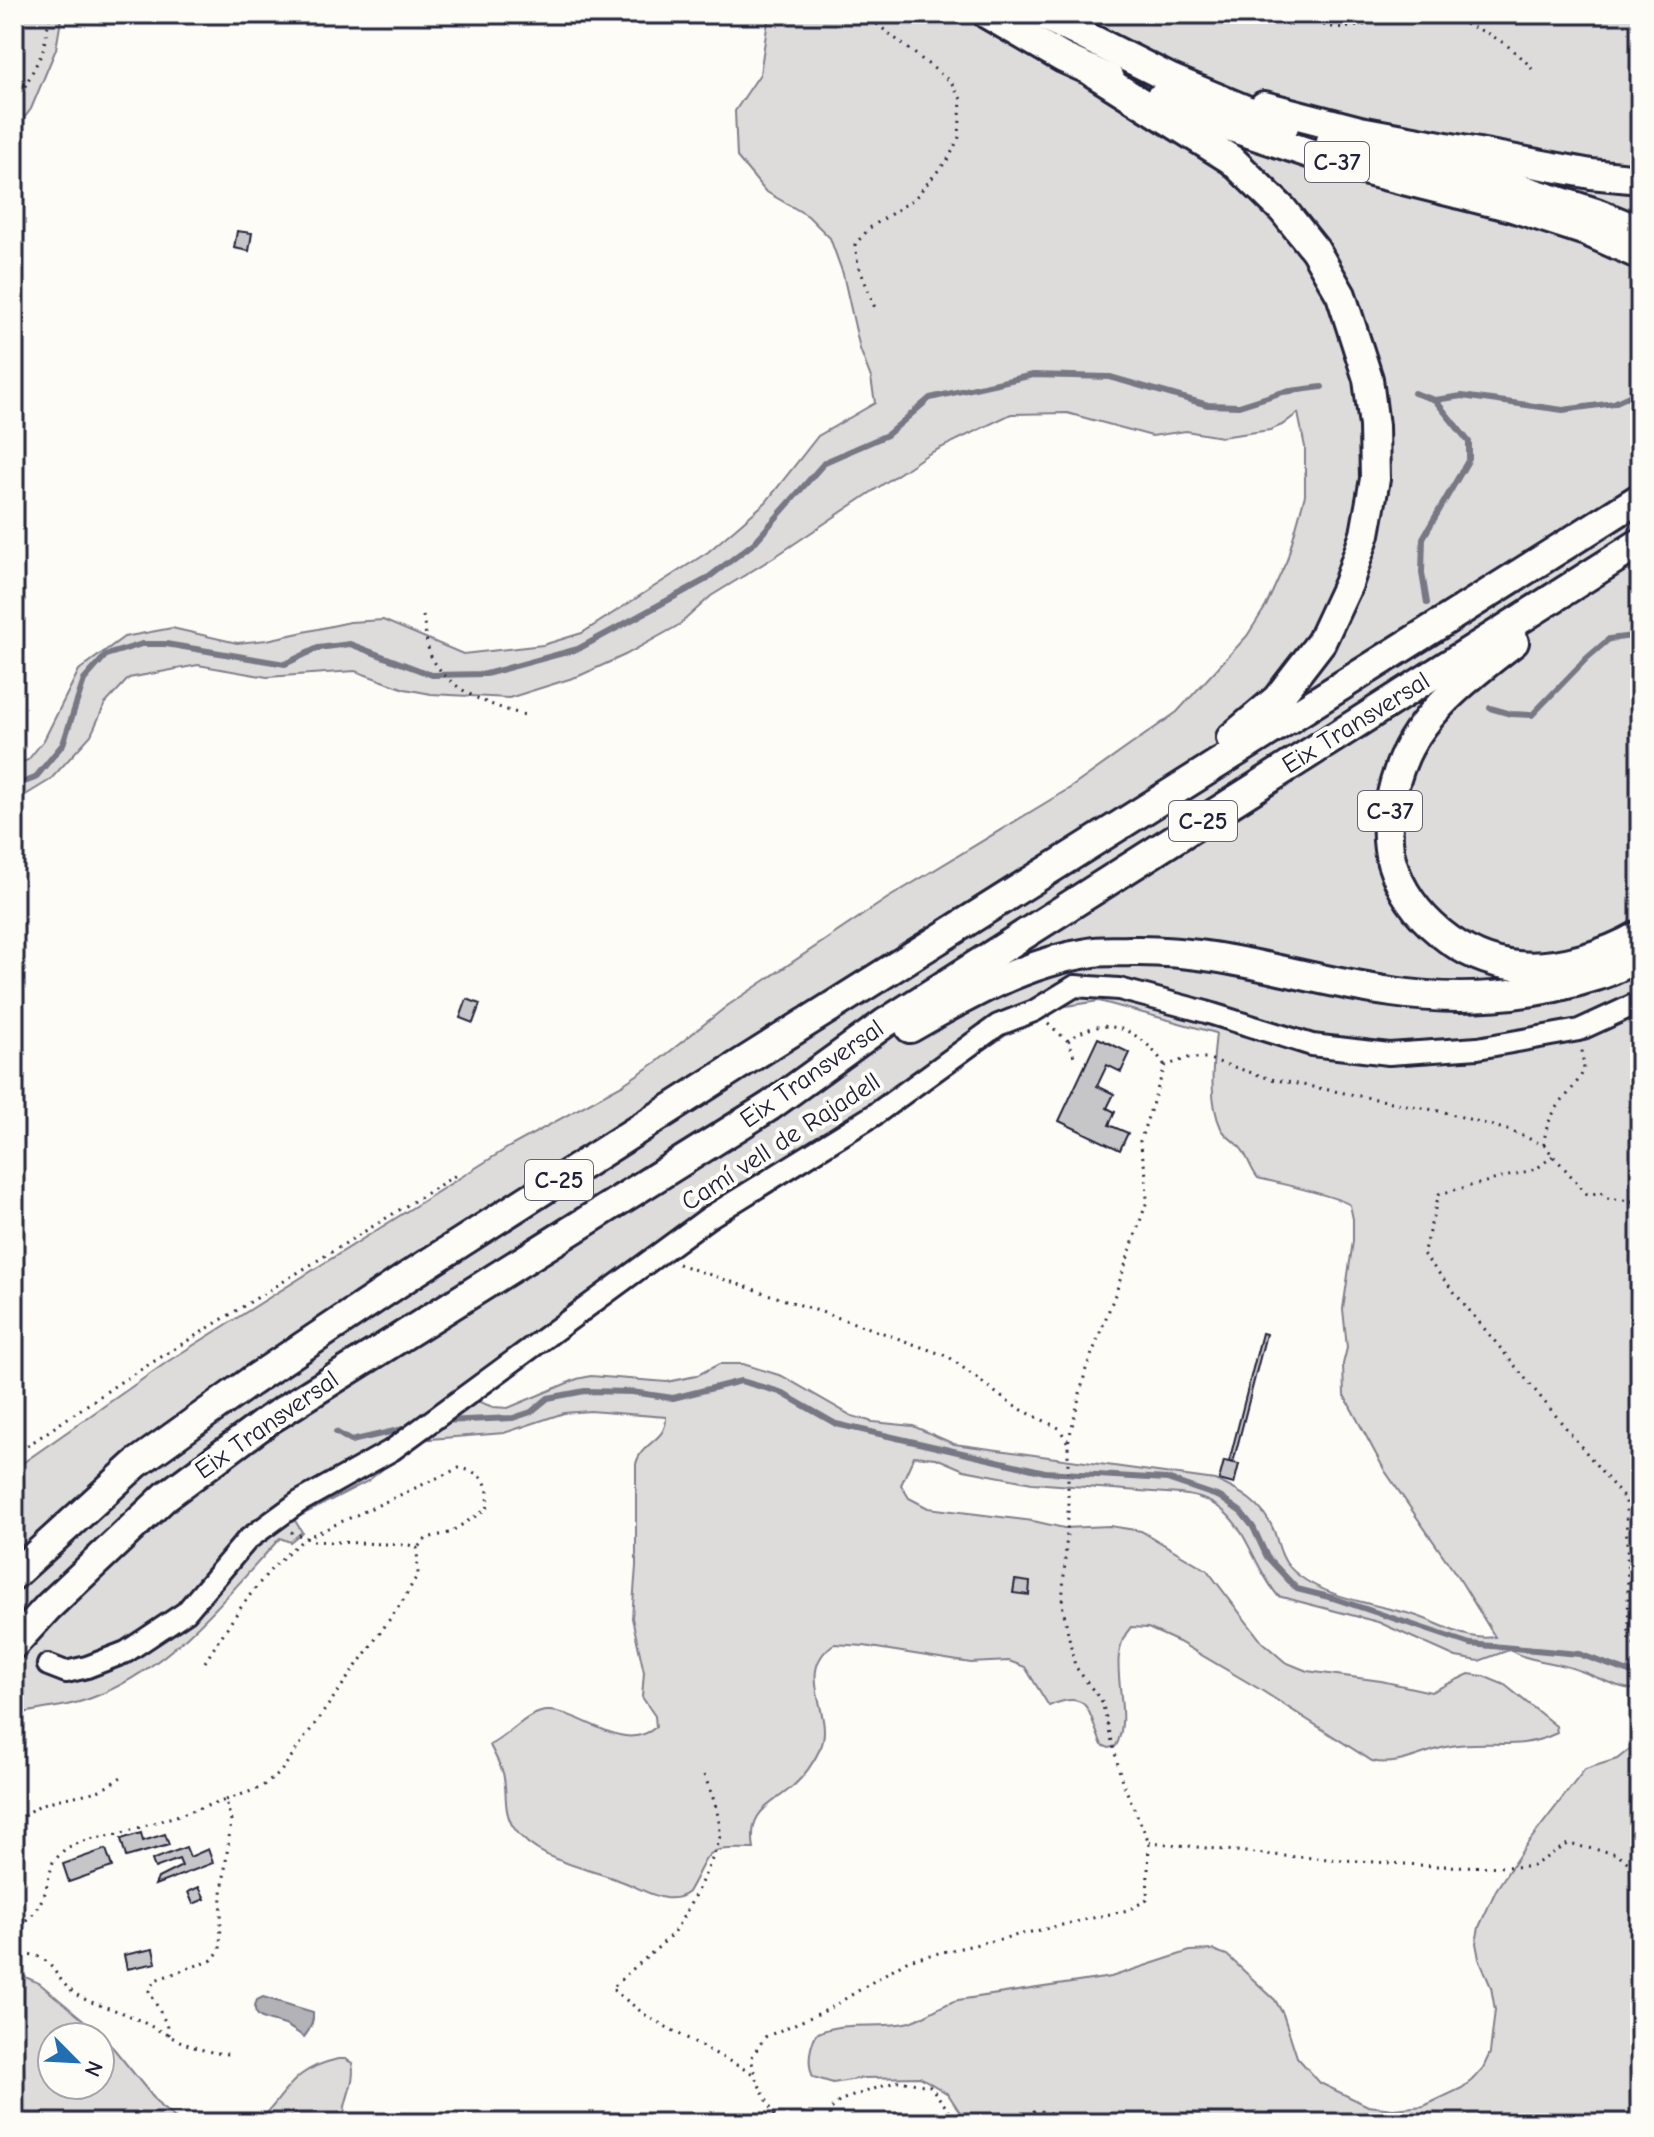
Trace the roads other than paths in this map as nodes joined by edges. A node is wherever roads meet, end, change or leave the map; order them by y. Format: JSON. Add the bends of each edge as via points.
{"nodes":[{"id":1,"x":987,"y":14,"type":"edge"},
{"id":2,"x":1041,"y":14,"type":"edge"},
{"id":3,"x":1094,"y":73,"type":"junction"},
{"id":4,"x":1171,"y":79,"type":"junction"},
{"id":5,"x":1640,"y":179,"type":"edge"},
{"id":6,"x":1640,"y":231,"type":"edge"},
{"id":7,"x":1640,"y":255,"type":"edge"},
{"id":8,"x":1640,"y":498,"type":"edge"},
{"id":9,"x":1640,"y":543,"type":"edge"},
{"id":10,"x":1568,"y":588,"type":"junction"},
{"id":11,"x":1130,"y":820,"type":"junction"},
{"id":12,"x":1640,"y":935,"type":"edge"},
{"id":13,"x":1640,"y":957,"type":"edge"},
{"id":14,"x":1640,"y":1002,"type":"edge"},
{"id":15,"x":770,"y":1106,"type":"junction"},
{"id":16,"x":14,"y":1575,"type":"edge"},
{"id":17,"x":14,"y":1644,"type":"edge"},
{"id":18,"x":48,"y":1665,"type":"tunnel mouth"}],
"edges":[{"from":1,"to":3,"type":"highway","number":"C-37"},
{"from":2,"to":4,"type":"highway","number":"C-37"},
{"from":3,"to":7,"type":"highway","number":"C-37","via":[[1261,137],[1351,167],[1512,207]]},
{"from":3,"to":11,"type":"highway","number":"C-37","via":[[1232,160],[1315,250],[1341,295],[1368,379],[1374,426],[1375,479],[1365,534],[1321,642],[1277,699]]},
{"from":4,"to":5,"type":"highway","via":[[1360,131]]},
{"from":4,"to":6,"type":"highway","number":"C-37","via":[[1274,124],[1518,188]]},
{"from":8,"to":11,"type":"highway","name":"Eix Transversal","number":"C-25"},
{"from":9,"to":10,"type":"highway","name":"Eix Transversal","number":"C-25"},
{"from":10,"to":12,"type":"highway","number":"C-37","via":[[1539,623],[1468,677],[1433,713],[1406,752],[1388,823],[1392,862],[1427,923],[1460,947],[1514,966],[1587,957]]},
{"from":10,"to":15,"type":"highway","name":"Eix Transversal","number":"C-25","via":[[885,1023]]},
{"from":11,"to":16,"type":"highway","name":"Eix Transversal","number":"C-25","via":[[276,1364],[137,1463]]},
{"from":13,"to":15,"type":"highway","via":[[1597,976],[1492,998],[1393,993],[1235,959],[1169,951],[1089,952],[979,989]]},
{"from":14,"to":18,"type":"street","name":"Camí vell de Rajadell","via":[[1579,1030],[1478,1048],[1389,1054],[1312,1045],[1119,989],[1075,986],[998,1025],[874,1115],[708,1218],[392,1450],[299,1502],[247,1540],[186,1612],[126,1652],[66,1672]]},
{"from":15,"to":17,"type":"highway","name":"Eix Transversal","number":"C-25","via":[[270,1419],[166,1496]]}]}
